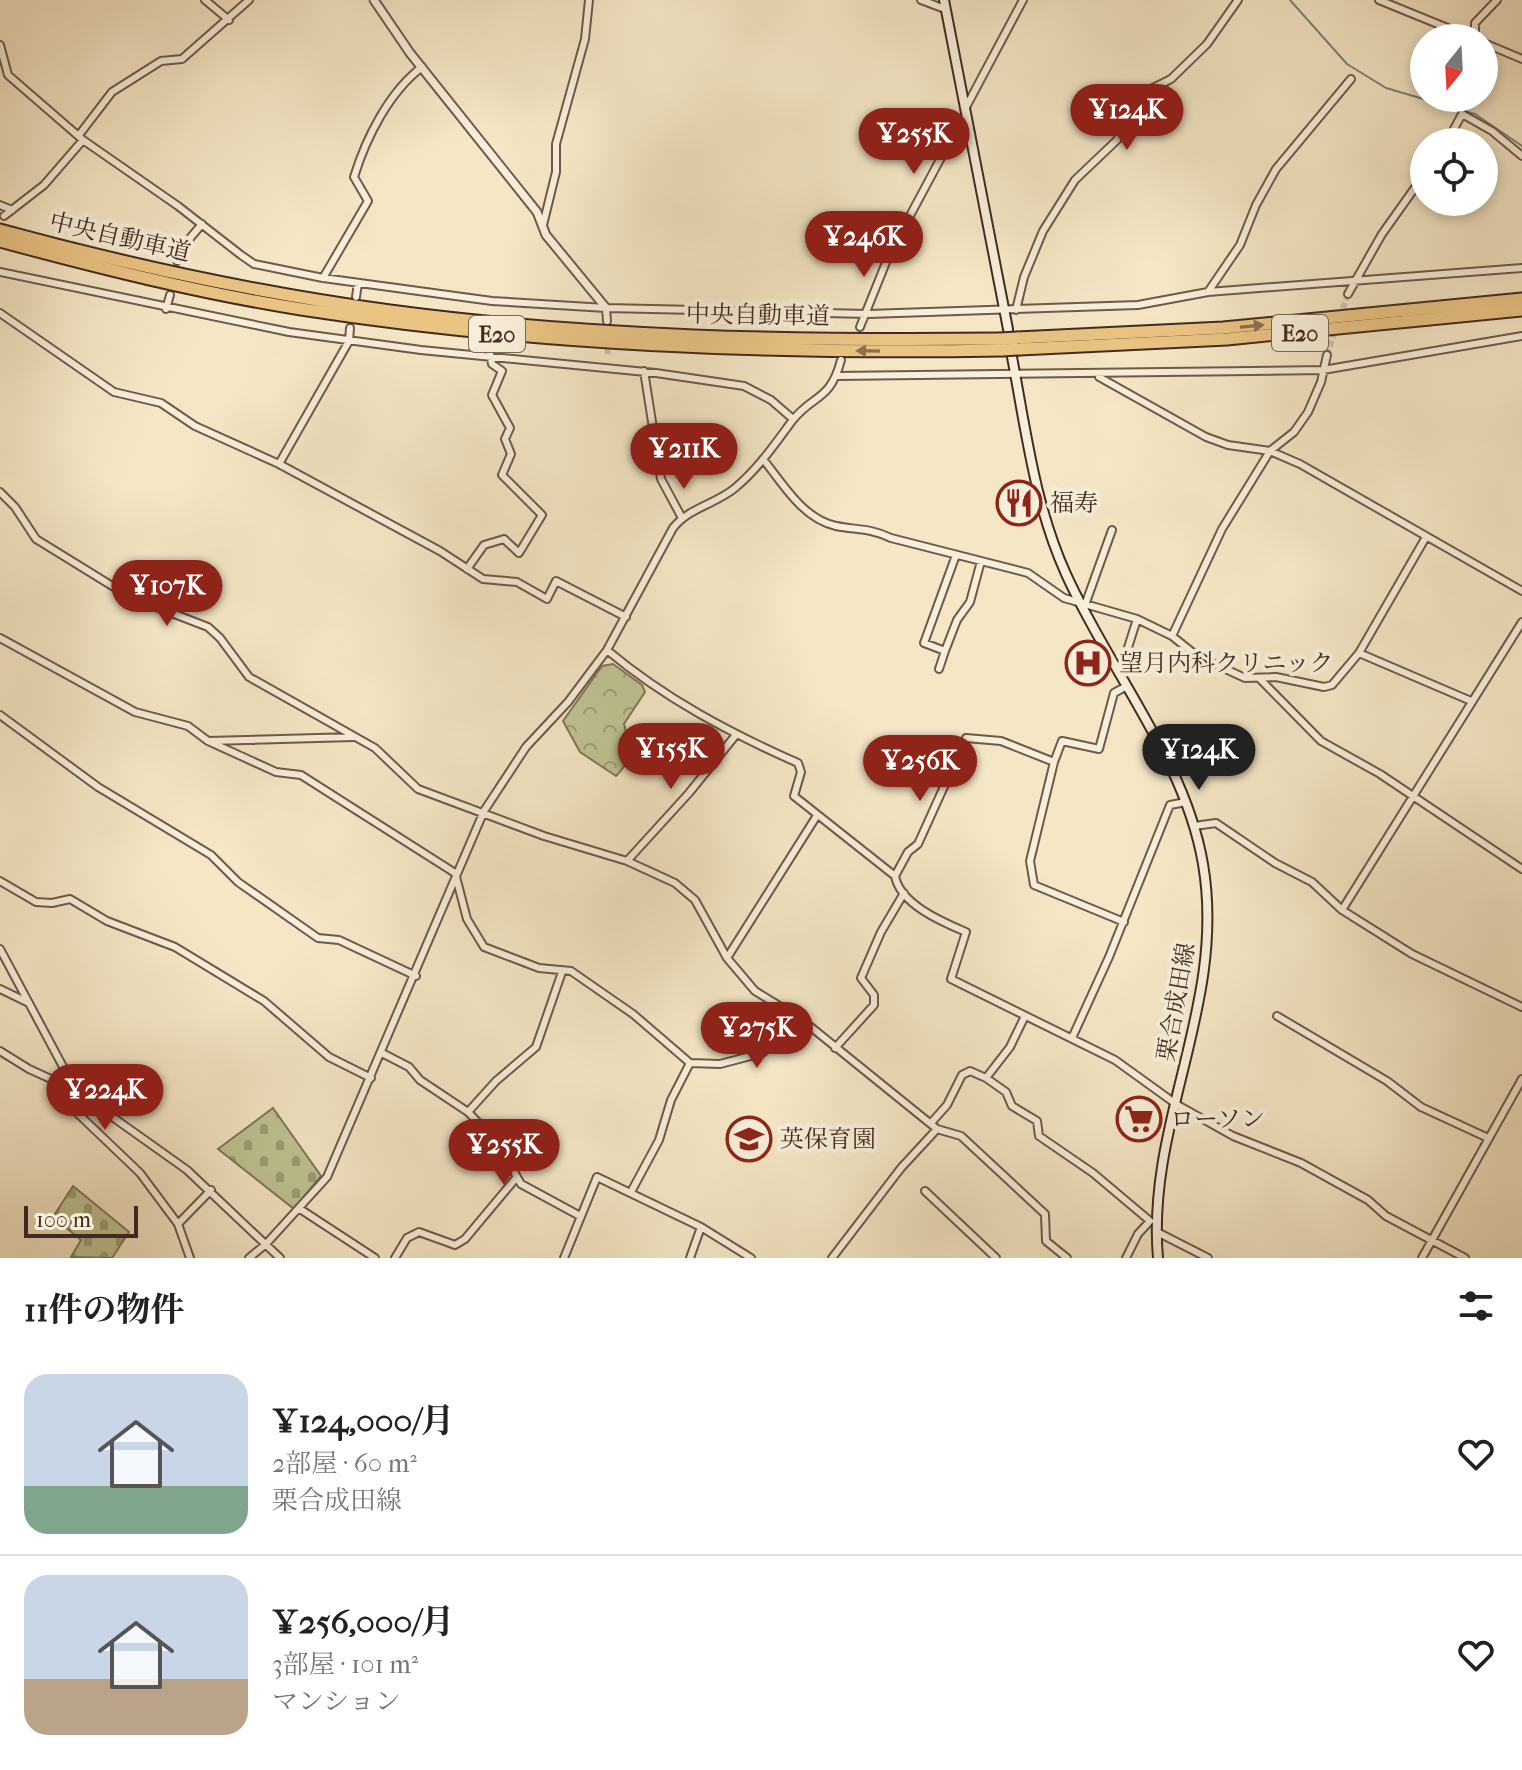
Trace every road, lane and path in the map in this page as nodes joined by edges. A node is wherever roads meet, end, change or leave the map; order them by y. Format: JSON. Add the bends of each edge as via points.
{"nodes":[{"id":1,"x":205,"y":0,"type":"edge"},
{"id":2,"x":249,"y":0,"type":"edge"},
{"id":3,"x":374,"y":0,"type":"edge"},
{"id":4,"x":589,"y":0,"type":"edge"},
{"id":5,"x":921,"y":0,"type":"edge"},
{"id":6,"x":1023,"y":0,"type":"edge"},
{"id":7,"x":1238,"y":0,"type":"edge"},
{"id":8,"x":1379,"y":0,"type":"edge"},
{"id":9,"x":1497,"y":0,"type":"edge"},
{"id":10,"x":944,"y":4,"type":"edge"},
{"id":11,"x":229,"y":20,"type":"junction"},
{"id":12,"x":1439,"y":24,"type":"edge"},
{"id":13,"x":1475,"y":24,"type":"edge"},
{"id":14,"x":0,"y":45,"type":"edge"},
{"id":15,"x":1498,"y":49,"type":"edge"},
{"id":16,"x":1522,"y":59,"type":"edge"},
{"id":17,"x":422,"y":67,"type":"junction"},
{"id":18,"x":1351,"y":79,"type":"dead end"},
{"id":19,"x":965,"y":113,"type":"junction"},
{"id":20,"x":1454,"y":128,"type":"edge"},
{"id":21,"x":1487,"y":128,"type":"edge"},
{"id":22,"x":1498,"y":136,"type":"edge"},
{"id":23,"x":81,"y":137,"type":"junction"},
{"id":24,"x":1522,"y":156,"type":"edge"},
{"id":25,"x":1410,"y":195,"type":"edge"},
{"id":26,"x":0,"y":205,"type":"edge"},
{"id":27,"x":12,"y":210,"type":"junction"},
{"id":28,"x":4,"y":216,"type":"dead end"},
{"id":29,"x":202,"y":224,"type":"junction"},
{"id":30,"x":543,"y":225,"type":"junction"},
{"id":31,"x":0,"y":230,"type":"edge"},
{"id":32,"x":0,"y":241,"type":"edge"},
{"id":33,"x":177,"y":261,"type":"dead end"},
{"id":34,"x":1522,"y":268,"type":"edge"},
{"id":35,"x":0,"y":272,"type":"edge"},
{"id":36,"x":323,"y":278,"type":"junction"},
{"id":37,"x":358,"y":283,"type":"junction"},
{"id":38,"x":1357,"y":283,"type":"junction"},
{"id":39,"x":1208,"y":292,"type":"junction"},
{"id":40,"x":1348,"y":294,"type":"tunnel mouth"},
{"id":41,"x":170,"y":295,"type":"dead end"},
{"id":42,"x":356,"y":297,"type":"dead end"},
{"id":43,"x":1522,"y":299,"type":"edge"},
{"id":44,"x":492,"y":301,"type":"junction"},
{"id":45,"x":606,"y":308,"type":"junction"},
{"id":46,"x":1003,"y":308,"type":"junction"},
{"id":47,"x":166,"y":309,"type":"junction"},
{"id":48,"x":1016,"y":310,"type":"junction"},
{"id":49,"x":1522,"y":310,"type":"edge"},
{"id":50,"x":491,"y":311,"type":"dead end"},
{"id":51,"x":0,"y":313,"type":"edge"},
{"id":52,"x":868,"y":314,"type":"junction"},
{"id":53,"x":607,"y":321,"type":"tunnel mouth"},
{"id":54,"x":860,"y":327,"type":"dead end"},
{"id":55,"x":350,"y":328,"type":"dead end"},
{"id":56,"x":1522,"y":336,"type":"edge"},
{"id":57,"x":349,"y":341,"type":"junction"},
{"id":58,"x":488,"y":342,"type":"dead end"},
{"id":59,"x":1014,"y":343,"type":"junction"},
{"id":60,"x":1001,"y":344,"type":"junction"},
{"id":61,"x":1327,"y":355,"type":"tunnel mouth"},
{"id":62,"x":490,"y":357,"type":"junction"},
{"id":63,"x":608,"y":357,"type":"tunnel mouth"},
{"id":64,"x":841,"y":360,"type":"dead end"},
{"id":65,"x":610,"y":367,"type":"junction"},
{"id":66,"x":1323,"y":370,"type":"junction"},
{"id":67,"x":644,"y":371,"type":"junction"},
{"id":68,"x":1016,"y":375,"type":"junction"},
{"id":69,"x":837,"y":376,"type":"junction"},
{"id":70,"x":1097,"y":376,"type":"junction"},
{"id":71,"x":793,"y":419,"type":"junction"},
{"id":72,"x":1270,"y":451,"type":"junction"},
{"id":73,"x":763,"y":459,"type":"junction"},
{"id":74,"x":279,"y":464,"type":"junction"},
{"id":75,"x":0,"y":492,"type":"edge"},
{"id":76,"x":682,"y":518,"type":"junction"},
{"id":77,"x":1112,"y":530,"type":"dead end"},
{"id":78,"x":1426,"y":537,"type":"junction"},
{"id":79,"x":956,"y":555,"type":"junction"},
{"id":80,"x":981,"y":561,"type":"junction"},
{"id":81,"x":467,"y":569,"type":"junction"},
{"id":82,"x":1522,"y":591,"type":"edge"},
{"id":83,"x":1082,"y":604,"type":"junction"},
{"id":84,"x":626,"y":617,"type":"junction"},
{"id":85,"x":1137,"y":619,"type":"junction"},
{"id":86,"x":1522,"y":622,"type":"edge"},
{"id":87,"x":1172,"y":636,"type":"junction"},
{"id":88,"x":0,"y":638,"type":"edge"},
{"id":89,"x":607,"y":650,"type":"junction"},
{"id":90,"x":945,"y":651,"type":"junction"},
{"id":91,"x":1359,"y":653,"type":"junction"},
{"id":92,"x":939,"y":669,"type":"dead end"},
{"id":93,"x":1120,"y":677,"type":"junction"},
{"id":94,"x":1259,"y":678,"type":"junction"},
{"id":95,"x":1125,"y":687,"type":"junction"},
{"id":96,"x":1471,"y":701,"type":"junction"},
{"id":97,"x":0,"y":715,"type":"edge"},
{"id":98,"x":735,"y":736,"type":"junction"},
{"id":99,"x":355,"y":737,"type":"junction"},
{"id":100,"x":208,"y":741,"type":"junction"},
{"id":101,"x":1054,"y":762,"type":"junction"},
{"id":102,"x":1413,"y":796,"type":"junction"},
{"id":103,"x":1186,"y":802,"type":"junction"},
{"id":104,"x":484,"y":811,"type":"junction"},
{"id":105,"x":816,"y":817,"type":"junction"},
{"id":106,"x":1194,"y":826,"type":"junction"},
{"id":107,"x":627,"y":861,"type":"junction"},
{"id":108,"x":1522,"y":869,"type":"edge"},
{"id":109,"x":455,"y":873,"type":"junction"},
{"id":110,"x":895,"y":876,"type":"junction"},
{"id":111,"x":0,"y":881,"type":"edge"},
{"id":112,"x":904,"y":893,"type":"junction"},
{"id":113,"x":1342,"y":910,"type":"junction"},
{"id":114,"x":1124,"y":922,"type":"junction"},
{"id":115,"x":0,"y":949,"type":"edge"},
{"id":116,"x":727,"y":958,"type":"junction"},
{"id":117,"x":562,"y":972,"type":"junction"},
{"id":118,"x":416,"y":976,"type":"junction"},
{"id":119,"x":0,"y":989,"type":"edge"},
{"id":120,"x":30,"y":1003,"type":"junction"},
{"id":121,"x":1522,"y":1007,"type":"edge"},
{"id":122,"x":1277,"y":1016,"type":"dead end"},
{"id":123,"x":1024,"y":1018,"type":"junction"},
{"id":124,"x":801,"y":1019,"type":"junction"},
{"id":125,"x":1072,"y":1038,"type":"junction"},
{"id":126,"x":835,"y":1048,"type":"junction"},
{"id":127,"x":0,"y":1051,"type":"edge"},
{"id":128,"x":382,"y":1053,"type":"junction"},
{"id":129,"x":690,"y":1063,"type":"junction"},
{"id":130,"x":371,"y":1078,"type":"junction"},
{"id":131,"x":986,"y":1078,"type":"junction"},
{"id":132,"x":1522,"y":1079,"type":"edge"},
{"id":133,"x":52,"y":1080,"type":"junction"},
{"id":134,"x":76,"y":1091,"type":"junction"},
{"id":135,"x":1176,"y":1104,"type":"junction"},
{"id":136,"x":468,"y":1112,"type":"junction"},
{"id":137,"x":931,"y":1123,"type":"junction"},
{"id":138,"x":937,"y":1129,"type":"junction"},
{"id":139,"x":1486,"y":1137,"type":"junction"},
{"id":140,"x":516,"y":1178,"type":"junction"},
{"id":141,"x":211,"y":1190,"type":"junction"},
{"id":142,"x":925,"y":1191,"type":"dead end"},
{"id":143,"x":631,"y":1192,"type":"junction"},
{"id":144,"x":300,"y":1209,"type":"junction"},
{"id":145,"x":580,"y":1216,"type":"junction"},
{"id":146,"x":178,"y":1224,"type":"junction"},
{"id":147,"x":1154,"y":1226,"type":"junction"},
{"id":148,"x":701,"y":1227,"type":"junction"},
{"id":149,"x":1431,"y":1238,"type":"junction"},
{"id":150,"x":266,"y":1244,"type":"junction"},
{"id":151,"x":190,"y":1258,"type":"edge"},
{"id":152,"x":249,"y":1258,"type":"edge"},
{"id":153,"x":280,"y":1258,"type":"edge"},
{"id":154,"x":375,"y":1258,"type":"edge"},
{"id":155,"x":395,"y":1258,"type":"edge"},
{"id":156,"x":564,"y":1258,"type":"edge"},
{"id":157,"x":690,"y":1258,"type":"edge"},
{"id":158,"x":751,"y":1258,"type":"edge"},
{"id":159,"x":832,"y":1258,"type":"edge"},
{"id":160,"x":996,"y":1258,"type":"edge"},
{"id":161,"x":1067,"y":1258,"type":"edge"},
{"id":162,"x":1126,"y":1258,"type":"edge"},
{"id":163,"x":1158,"y":1258,"type":"edge"},
{"id":164,"x":1208,"y":1258,"type":"edge"},
{"id":165,"x":1422,"y":1258,"type":"edge"},
{"id":166,"x":1465,"y":1258,"type":"edge"}],
"edges":[{"from":1,"to":11,"type":"street"},
{"from":2,"to":11,"type":"street"},
{"from":3,"to":17,"type":"street"},
{"from":4,"to":30,"type":"street"},
{"from":5,"to":10,"type":"street"},
{"from":6,"to":19,"type":"street"},
{"from":7,"to":48,"type":"street","via":[[1171,79],[1141,94],[1117,140],[1075,180],[1043,231]]},
{"from":8,"to":12,"type":"street"},
{"from":9,"to":13,"type":"street"},
{"from":10,"to":19,"type":"main road","name":"栗合成田線"},
{"from":11,"to":23,"type":"street","via":[[182,59],[161,61],[112,92]]},
{"from":14,"to":23,"type":"street","via":[[8,75]]},
{"from":15,"to":16,"type":"street"},
{"from":17,"to":30,"type":"street"},
{"from":17,"to":36,"type":"street","via":[[396,92],[361,155],[354,177],[368,201]]},
{"from":18,"to":39,"type":"street","via":[[1276,169],[1240,245]]},
{"from":19,"to":46,"type":"main road","name":"栗合成田線"},
{"from":19,"to":52,"type":"street","via":[[889,255]]},
{"from":20,"to":21,"type":"street","via":[[1462,114]]},
{"from":22,"to":24,"type":"street"},
{"from":23,"to":27,"type":"street","via":[[44,185]]},
{"from":23,"to":29,"type":"street"},
{"from":25,"to":38,"type":"street"},
{"from":26,"to":27,"type":"street"},
{"from":27,"to":28,"type":"street"},
{"from":29,"to":33,"type":"street"},
{"from":29,"to":36,"type":"street","via":[[254,264]]},
{"from":30,"to":45,"type":"street"},
{"from":31,"to":60,"type":"highway","name":"中央自動車道","number":"E20","via":[[217,281],[482,322],[685,336]]},
{"from":60,"to":32,"type":"highway","name":"中央自動車道","number":"E20","one_way":true,"via":[[683,347],[481,332],[256,300]]},
{"from":34,"to":38,"type":"street"},
{"from":35,"to":47,"type":"street"},
{"from":36,"to":37,"type":"street"},
{"from":37,"to":42,"type":"street"},
{"from":37,"to":44,"type":"street"},
{"from":38,"to":39,"type":"street"},
{"from":38,"to":40,"type":"street"},
{"from":39,"to":48,"type":"street","via":[[1138,305]]},
{"from":41,"to":47,"type":"street"},
{"from":59,"to":43,"type":"highway","name":"中央自動車道","number":"E20","one_way":true},
{"from":44,"to":45,"type":"street"},
{"from":44,"to":50,"type":"street"},
{"from":45,"to":52,"type":"street"},
{"from":45,"to":53,"type":"street"},
{"from":46,"to":48,"type":"street"},
{"from":46,"to":52,"type":"street"},
{"from":46,"to":59,"type":"main road","name":"栗合成田線"},
{"from":47,"to":57,"type":"street"},
{"from":49,"to":59,"type":"highway","name":"中央自動車道","number":"E20","via":[[1280,335]]},
{"from":51,"to":74,"type":"street","via":[[114,392],[161,403],[195,426]]},
{"from":52,"to":54,"type":"street"},
{"from":55,"to":57,"type":"street"},
{"from":56,"to":66,"type":"street"},
{"from":57,"to":62,"type":"street"},
{"from":57,"to":74,"type":"street"},
{"from":58,"to":62,"type":"street"},
{"from":59,"to":60,"type":"highway","name":"中央自動車道","number":"E20","bridge":true},
{"from":59,"to":68,"type":"main road","name":"栗合成田線"},
{"from":61,"to":66,"type":"street"},
{"from":62,"to":65,"type":"street"},
{"from":62,"to":81,"type":"street","via":[[502,371],[492,395],[510,428],[505,439],[511,454],[502,475],[542,515],[519,553],[504,539],[484,545]]},
{"from":63,"to":65,"type":"street"},
{"from":64,"to":69,"type":"street"},
{"from":65,"to":67,"type":"street"},
{"from":66,"to":70,"type":"street"},
{"from":66,"to":72,"type":"street","via":[[1308,412]]},
{"from":67,"to":71,"type":"street","via":[[744,386]]},
{"from":67,"to":76,"type":"street","via":[[661,479]]},
{"from":68,"to":69,"type":"street"},
{"from":68,"to":70,"type":"street"},
{"from":68,"to":83,"type":"main road","name":"栗合成田線","via":[[1041,507]]},
{"from":69,"to":71,"type":"street","via":[[819,400]]},
{"from":70,"to":72,"type":"street","via":[[1206,437]]},
{"from":71,"to":73,"type":"street"},
{"from":72,"to":78,"type":"street"},
{"from":72,"to":87,"type":"street","via":[[1222,529]]},
{"from":73,"to":76,"type":"street","via":[[734,490]]},
{"from":73,"to":79,"type":"street","via":[[803,509],[824,522],[871,528]]},
{"from":74,"to":81,"type":"street"},
{"from":75,"to":99,"type":"street","via":[[50,549],[130,597],[208,627],[249,677]]},
{"from":76,"to":84,"type":"street"},
{"from":77,"to":83,"type":"street"},
{"from":78,"to":82,"type":"street"},
{"from":78,"to":91,"type":"street"},
{"from":79,"to":80,"type":"street"},
{"from":79,"to":90,"type":"street","via":[[924,643]]},
{"from":80,"to":83,"type":"street","via":[[1028,573]]},
{"from":80,"to":90,"type":"street","via":[[970,602]]},
{"from":81,"to":84,"type":"street","via":[[483,579],[517,582],[547,599],[556,581]]},
{"from":83,"to":85,"type":"street"},
{"from":83,"to":93,"type":"main road","name":"栗合成田線"},
{"from":84,"to":89,"type":"street"},
{"from":85,"to":87,"type":"street"},
{"from":85,"to":93,"type":"street"},
{"from":86,"to":96,"type":"street"},
{"from":87,"to":94,"type":"street","via":[[1229,672]]},
{"from":88,"to":100,"type":"street","via":[[135,712],[188,726]]},
{"from":89,"to":98,"type":"street"},
{"from":89,"to":104,"type":"street","via":[[526,747]]},
{"from":90,"to":92,"type":"street"},
{"from":91,"to":94,"type":"street","via":[[1332,685]]},
{"from":91,"to":96,"type":"street"},
{"from":93,"to":95,"type":"main road","name":"栗合成田線"},
{"from":94,"to":102,"type":"street","via":[[1321,741]]},
{"from":95,"to":101,"type":"street","via":[[1114,693],[1099,749],[1062,741]]},
{"from":95,"to":103,"type":"main road","name":"栗合成田線"},
{"from":96,"to":102,"type":"street"},
{"from":97,"to":118,"type":"street","via":[[98,787],[211,855],[238,882],[318,938],[339,940]]},
{"from":98,"to":105,"type":"street","via":[[798,763],[801,772],[794,796],[814,809]]},
{"from":98,"to":107,"type":"street"},
{"from":99,"to":100,"type":"street"},
{"from":99,"to":104,"type":"street","via":[[375,748],[418,789]]},
{"from":100,"to":109,"type":"street","via":[[276,772],[301,775]]},
{"from":101,"to":110,"type":"street","via":[[1001,741],[966,738],[918,844]]},
{"from":101,"to":114,"type":"street","via":[[1030,861],[1034,885]]},
{"from":102,"to":108,"type":"street"},
{"from":102,"to":113,"type":"street"},
{"from":103,"to":106,"type":"main road","name":"栗合成田線"},
{"from":103,"to":114,"type":"street","via":[[1170,805]]},
{"from":104,"to":107,"type":"street"},
{"from":104,"to":109,"type":"street"},
{"from":105,"to":110,"type":"street"},
{"from":105,"to":116,"type":"street"},
{"from":106,"to":113,"type":"street","via":[[1216,823],[1312,882]]},
{"from":106,"to":135,"type":"main road","name":"栗合成田線","via":[[1206,888],[1208,951]]},
{"from":107,"to":116,"type":"street","via":[[675,883],[695,900]]},
{"from":109,"to":117,"type":"street","via":[[467,919],[484,947]]},
{"from":109,"to":118,"type":"street"},
{"from":110,"to":112,"type":"street"},
{"from":111,"to":130,"type":"street","via":[[36,902],[70,899],[107,921],[157,937],[264,1001],[329,1057]]},
{"from":112,"to":123,"type":"street","via":[[940,921],[966,932],[951,979]]},
{"from":112,"to":126,"type":"street","via":[[861,978],[874,995],[874,1005]]},
{"from":113,"to":121,"type":"street","via":[[1412,954]]},
{"from":114,"to":125,"type":"street"},
{"from":115,"to":120,"type":"street"},
{"from":116,"to":124,"type":"street","via":[[755,991]]},
{"from":117,"to":129,"type":"street","via":[[571,971],[633,1014]]},
{"from":117,"to":136,"type":"street","via":[[536,1047]]},
{"from":118,"to":128,"type":"street"},
{"from":119,"to":120,"type":"street"},
{"from":120,"to":134,"type":"street"},
{"from":122,"to":139,"type":"street","via":[[1421,1107]]},
{"from":123,"to":125,"type":"street"},
{"from":123,"to":131,"type":"street"},
{"from":124,"to":126,"type":"street"},
{"from":124,"to":129,"type":"street","via":[[762,1053],[720,1064]]},
{"from":125,"to":135,"type":"street","via":[[1115,1060]]},
{"from":126,"to":137,"type":"street"},
{"from":127,"to":133,"type":"street"},
{"from":128,"to":130,"type":"street"},
{"from":128,"to":136,"type":"street"},
{"from":129,"to":143,"type":"street"},
{"from":130,"to":144,"type":"street","via":[[327,1177]]},
{"from":131,"to":137,"type":"street","via":[[970,1071],[962,1075]]},
{"from":131,"to":147,"type":"street","via":[[1006,1092],[1012,1106],[1037,1121],[1039,1136],[1093,1173]]},
{"from":132,"to":139,"type":"street"},
{"from":133,"to":134,"type":"street"},
{"from":133,"to":146,"type":"street","via":[[71,1107],[140,1173]]},
{"from":134,"to":141,"type":"street"},
{"from":135,"to":147,"type":"main road","name":"栗合成田線","via":[[1160,1170]]},
{"from":135,"to":149,"type":"street","via":[[1233,1136],[1301,1163]]},
{"from":136,"to":140,"type":"street","via":[[497,1142]]},
{"from":137,"to":138,"type":"street"},
{"from":138,"to":159,"type":"street"},
{"from":138,"to":161,"type":"street","via":[[961,1136],[1045,1214],[1046,1241]]},
{"from":139,"to":149,"type":"street"},
{"from":140,"to":145,"type":"street"},
{"from":140,"to":155,"type":"street","via":[[465,1239],[455,1245],[419,1232],[407,1238]]},
{"from":141,"to":146,"type":"street"},
{"from":141,"to":150,"type":"street"},
{"from":142,"to":160,"type":"street"},
{"from":143,"to":145,"type":"street","via":[[597,1177]]},
{"from":143,"to":148,"type":"street"},
{"from":144,"to":150,"type":"street"},
{"from":144,"to":154,"type":"street"},
{"from":145,"to":156,"type":"street"},
{"from":146,"to":151,"type":"street"},
{"from":147,"to":162,"type":"street","via":[[1138,1234]]},
{"from":147,"to":163,"type":"main road","name":"栗合成田線"},
{"from":147,"to":164,"type":"street"},
{"from":148,"to":157,"type":"street"},
{"from":148,"to":158,"type":"street"},
{"from":149,"to":165,"type":"street"},
{"from":149,"to":166,"type":"street"},
{"from":150,"to":152,"type":"street"},
{"from":150,"to":153,"type":"street"}]}
